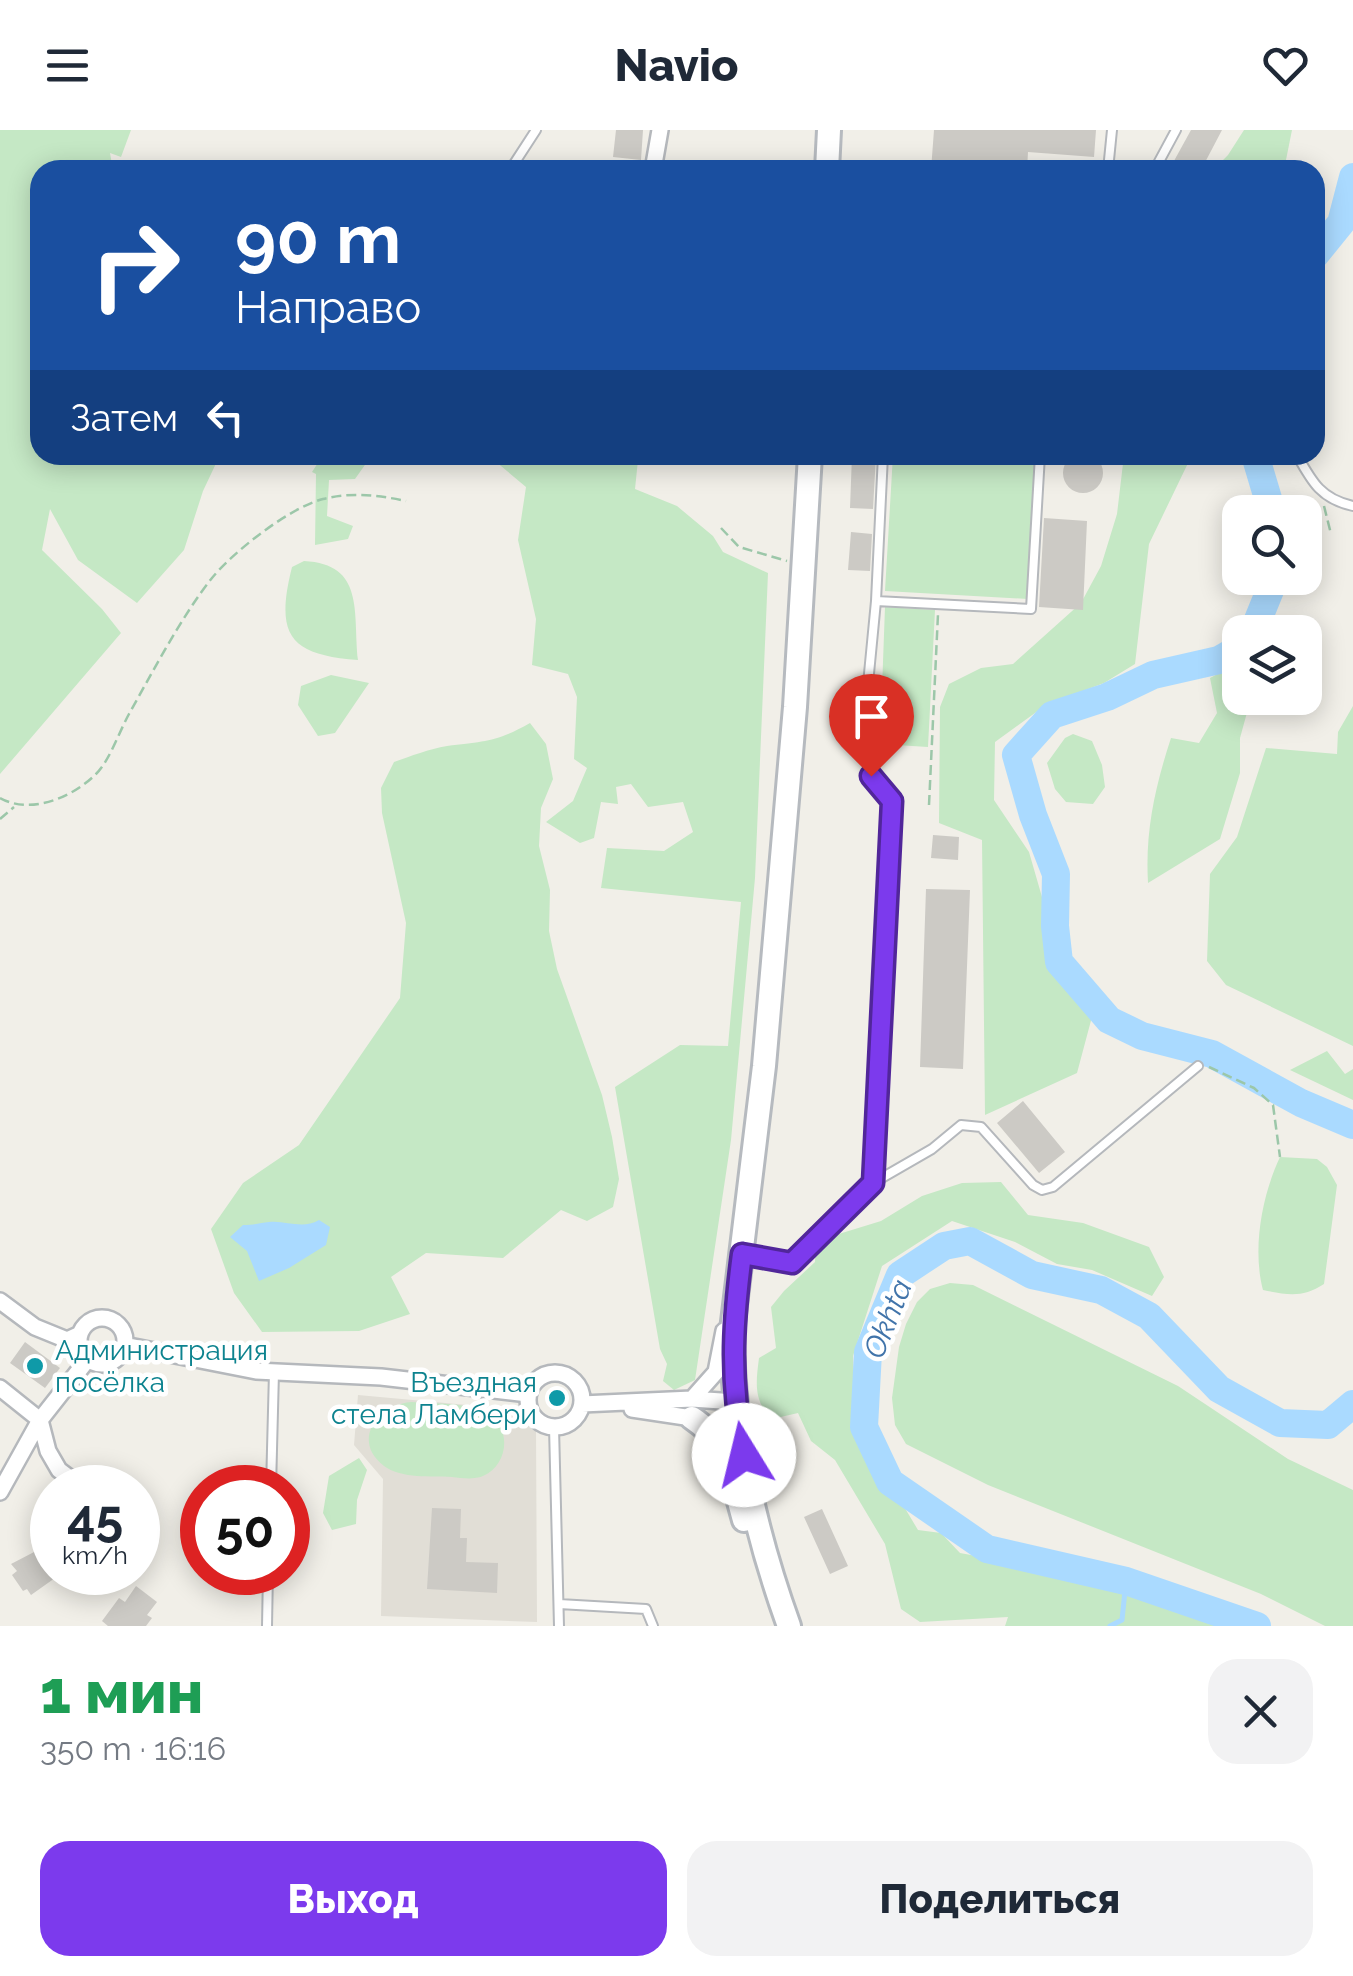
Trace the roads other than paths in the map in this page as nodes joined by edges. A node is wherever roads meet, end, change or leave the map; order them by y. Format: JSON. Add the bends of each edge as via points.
{"nodes":[{"id":1,"x":536,"y":130,"type":"edge"},
{"id":2,"x":660,"y":130,"type":"edge"},
{"id":3,"x":829,"y":130,"type":"edge"},
{"id":4,"x":1112,"y":130,"type":"edge"},
{"id":5,"x":1176,"y":130,"type":"edge"},
{"id":6,"x":516,"y":160,"type":"edge"},
{"id":7,"x":656,"y":160,"type":"edge"},
{"id":8,"x":827,"y":160,"type":"edge"},
{"id":9,"x":1109,"y":160,"type":"edge"},
{"id":10,"x":1160,"y":160,"type":"edge"},
{"id":11,"x":809,"y":465,"type":"edge"},
{"id":12,"x":883,"y":465,"type":"edge"},
{"id":13,"x":1039,"y":465,"type":"edge"},
{"id":14,"x":1303,"y":465,"type":"edge"},
{"id":15,"x":1353,"y":506,"type":"edge"},
{"id":16,"x":876,"y":600,"type":"junction"},
{"id":17,"x":1198,"y":1066,"type":"road end"},
{"id":18,"x":873,"y":1183,"type":"junction"},
{"id":19,"x":742,"y":1254,"type":"junction"},
{"id":20,"x":0,"y":1301,"type":"edge"},
{"id":21,"x":736,"y":1304,"type":"junction"},
{"id":22,"x":80,"y":1334,"type":"junction"},
{"id":23,"x":124,"y":1346,"type":"junction"},
{"id":24,"x":88,"y":1358,"type":"junction"},
{"id":25,"x":274,"y":1372,"type":"junction"},
{"id":26,"x":0,"y":1388,"type":"edge"},
{"id":27,"x":528,"y":1394,"type":"junction"},
{"id":28,"x":590,"y":1404,"type":"junction"},
{"id":29,"x":692,"y":1408,"type":"junction"},
{"id":30,"x":736,"y":1410,"type":"junction"},
{"id":31,"x":40,"y":1420,"type":"junction"},
{"id":32,"x":554,"y":1427,"type":"junction"},
{"id":33,"x":56,"y":1465,"type":"edge"},
{"id":34,"x":271,"y":1465,"type":"edge"},
{"id":35,"x":0,"y":1492,"type":"edge"},
{"id":36,"x":770,"y":1566,"type":"junction"},
{"id":37,"x":268,"y":1595,"type":"edge"},
{"id":38,"x":559,"y":1604,"type":"junction"},
{"id":39,"x":267,"y":1626,"type":"edge"},
{"id":40,"x":558,"y":1626,"type":"edge"},
{"id":41,"x":653,"y":1626,"type":"edge"},
{"id":42,"x":788,"y":1626,"type":"edge"}],
"edges":[{"from":1,"to":6,"type":"lane"},
{"from":2,"to":7,"type":"street"},
{"from":3,"to":8,"type":"main road"},
{"from":4,"to":9,"type":"lane"},
{"from":5,"to":10,"type":"lane"},
{"from":11,"to":19,"type":"main road","via":[[795,707]]},
{"from":12,"to":16,"type":"lane"},
{"from":13,"to":16,"type":"lane","via":[[1032,609]]},
{"from":14,"to":15,"type":"lane","via":[[1317,491]]},
{"from":16,"to":18,"type":"lane","via":[[865,715],[871,776],[892,801]]},
{"from":17,"to":18,"type":"lane","via":[[1053,1187],[1032,1185],[982,1126],[961,1125]]},
{"from":18,"to":19,"type":"lane","via":[[792,1263]]},
{"from":19,"to":21,"type":"main road"},
{"from":20,"to":22,"type":"street","via":[[67,1340]]},
{"from":21,"to":29,"type":"street","via":[[716,1372]]},
{"from":21,"to":30,"type":"main road"},
{"from":22,"to":23,"type":"street","via":[[106,1318],[123,1332]]},
{"from":22,"to":24,"type":"street"},
{"from":23,"to":24,"type":"street","via":[[114,1361]]},
{"from":23,"to":25,"type":"street"},
{"from":24,"to":31,"type":"street"},
{"from":25,"to":27,"type":"street"},
{"from":25,"to":34,"type":"lane"},
{"from":26,"to":31,"type":"street"},
{"from":27,"to":28,"type":"street","via":[[546,1373],[562,1372]]},
{"from":27,"to":32,"type":"street","via":[[536,1420]]},
{"from":28,"to":29,"type":"street"},
{"from":28,"to":32,"type":"street"},
{"from":29,"to":30,"type":"main road","via":[[721,1421]]},
{"from":29,"to":36,"type":"main road","via":[[720,1444],[748,1534]]},
{"from":30,"to":36,"type":"main road"},
{"from":31,"to":33,"type":"street"},
{"from":31,"to":35,"type":"street"},
{"from":32,"to":38,"type":"lane"},
{"from":36,"to":42,"type":"main road"},
{"from":37,"to":39,"type":"lane"},
{"from":38,"to":40,"type":"lane"},
{"from":38,"to":41,"type":"lane","via":[[646,1609]]}]}
